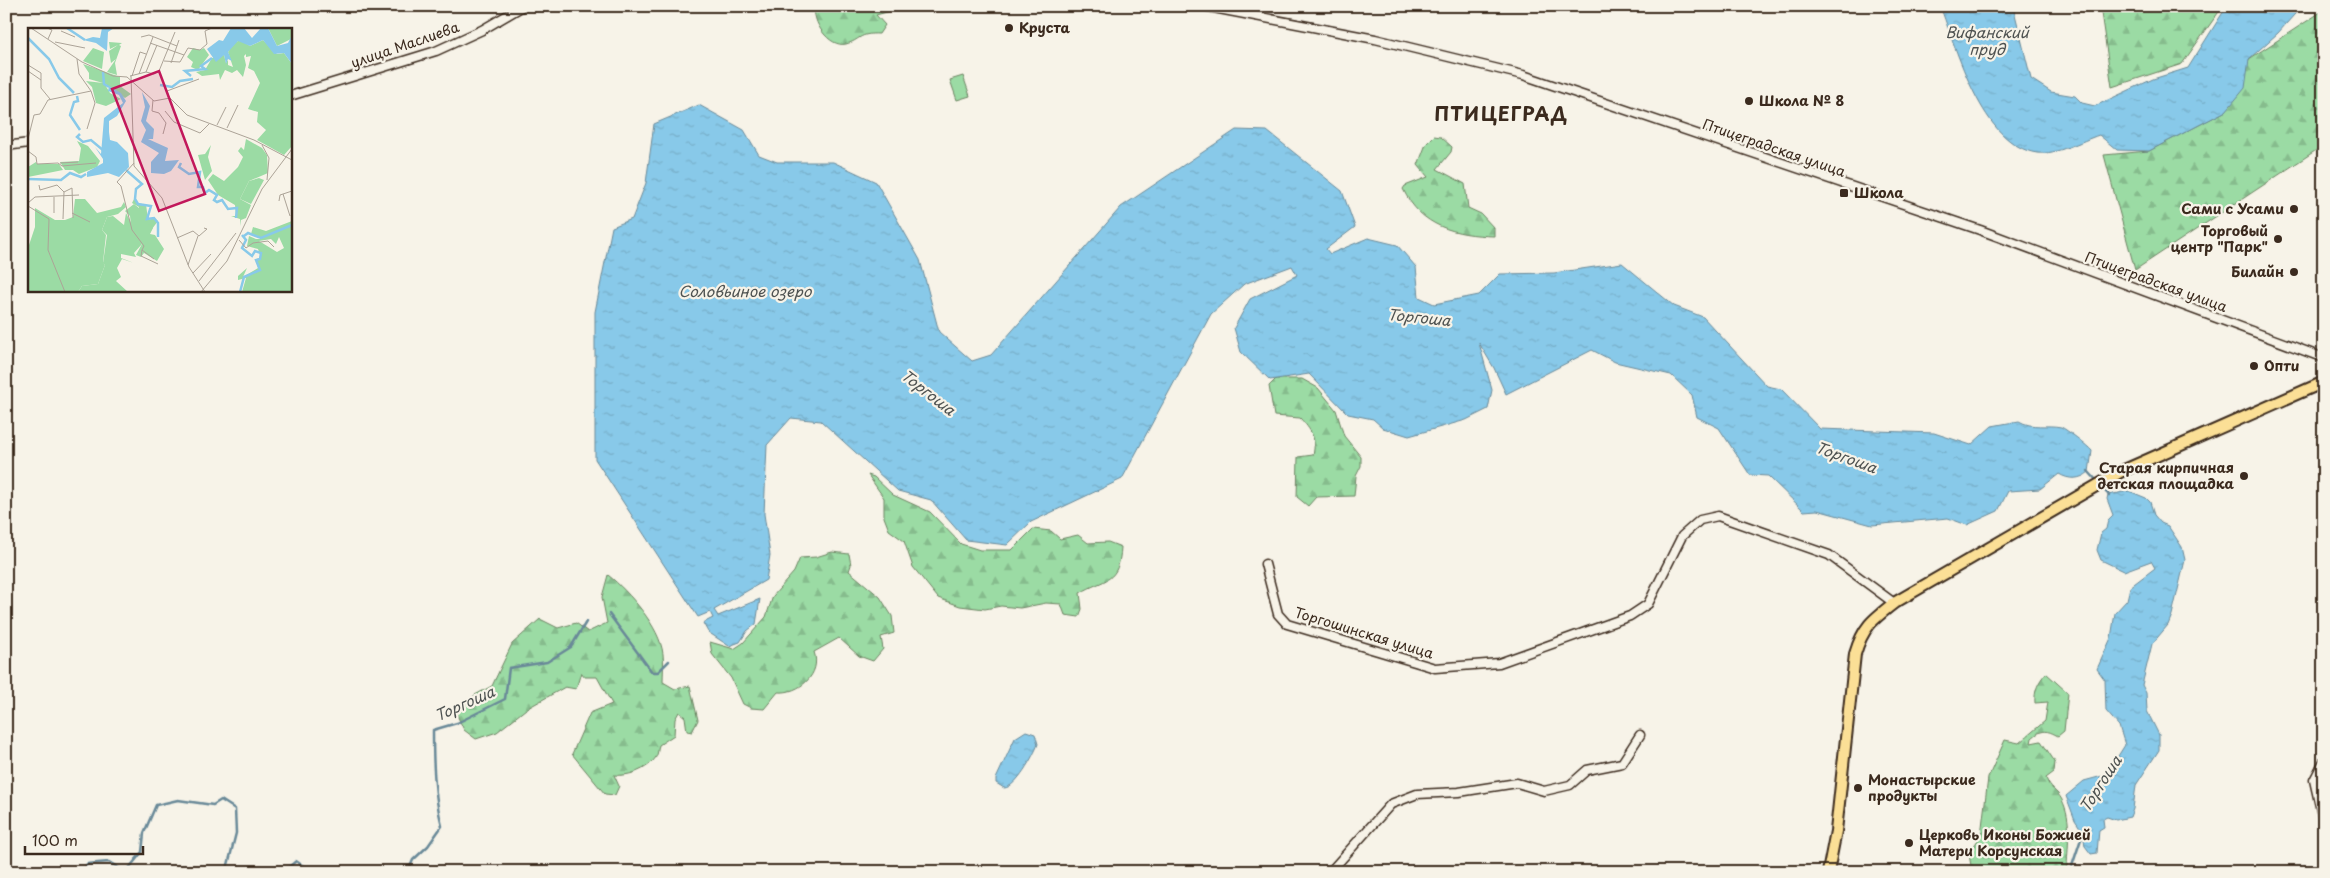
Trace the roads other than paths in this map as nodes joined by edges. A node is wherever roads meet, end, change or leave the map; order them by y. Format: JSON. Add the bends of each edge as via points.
{"nodes":[{"id":1,"x":523,"y":6,"type":"edge"},
{"id":2,"x":1203,"y":6,"type":"edge"},
{"id":3,"x":291,"y":96,"type":"edge"},
{"id":4,"x":28,"y":143,"type":"edge"},
{"id":5,"x":6,"y":146,"type":"edge"},
{"id":6,"x":2324,"y":358,"type":"edge"},
{"id":7,"x":2324,"y":382,"type":"edge"},
{"id":8,"x":1266,"y":564,"type":"dead end"},
{"id":9,"x":1894,"y":603,"type":"junction"},
{"id":10,"x":1640,"y":735,"type":"dead end"},
{"id":11,"x":2324,"y":762,"type":"edge"},
{"id":12,"x":2324,"y":824,"type":"edge"},
{"id":13,"x":1330,"y":872,"type":"edge"},
{"id":14,"x":1828,"y":872,"type":"edge"}],
"edges":[{"from":1,"to":3,"type":"street","name":"улица Маслиева","via":[[436,51]]},
{"from":2,"to":6,"type":"street","name":"Птицеградская улица","via":[[1375,39],[1523,75],[1980,230]]},
{"from":4,"to":5,"type":"street"},
{"from":7,"to":9,"type":"main road","via":[[2122,471]]},
{"from":8,"to":9,"type":"street","name":"Торгошинская улица","via":[[1278,614],[1287,624],[1435,668],[1499,663],[1630,616],[1648,604],[1682,536],[1700,520],[1718,516],[1829,556]]},
{"from":9,"to":14,"type":"main road","via":[[1868,623],[1855,654],[1836,831]]},
{"from":10,"to":13,"type":"street","via":[[1622,763],[1587,770],[1570,785],[1544,791],[1517,784],[1417,794],[1391,804]]},
{"from":11,"to":12,"type":"street","via":[[2314,780]]}]}
